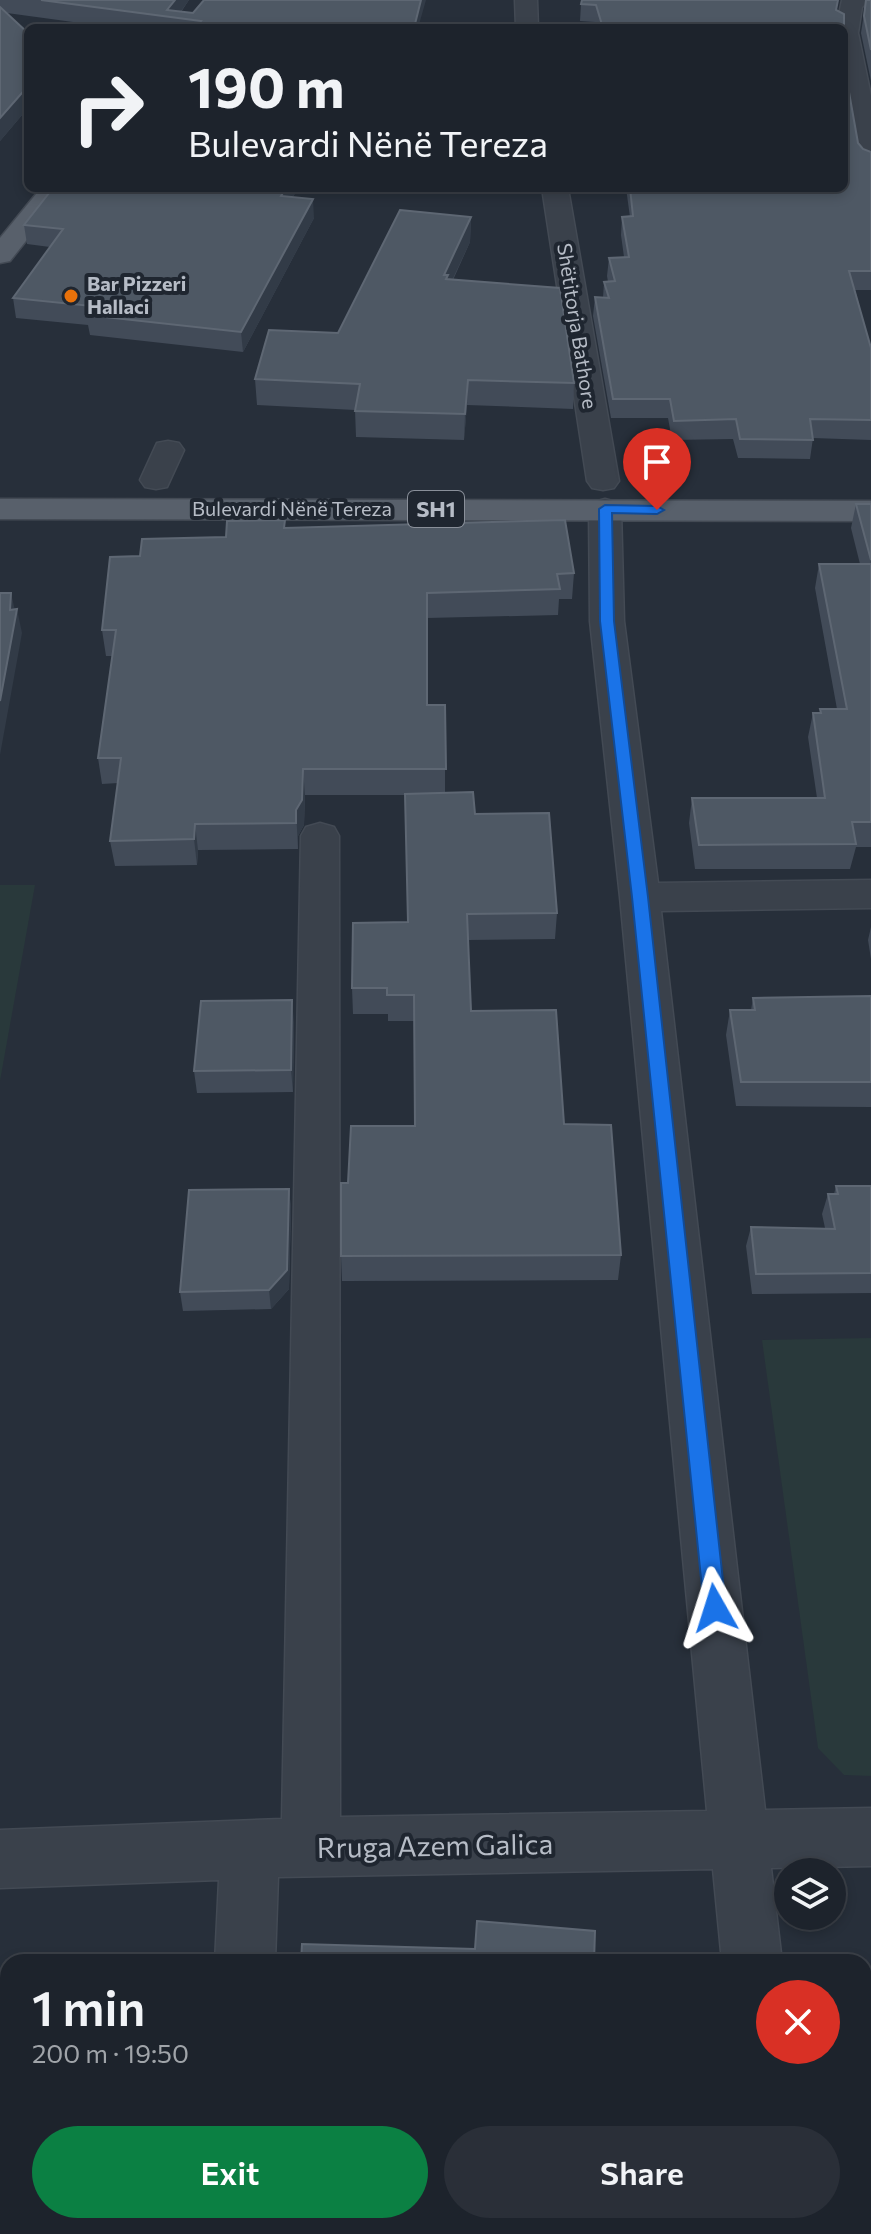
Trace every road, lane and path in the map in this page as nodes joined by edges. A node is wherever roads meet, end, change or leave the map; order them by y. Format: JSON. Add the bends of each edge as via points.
{"nodes":[{"id":1,"x":526,"y":0,"type":"edge"},
{"id":2,"x":859,"y":0,"type":"edge"},
{"id":3,"x":527,"y":24,"type":"edge"},
{"id":4,"x":848,"y":26,"type":"edge"},
{"id":5,"x":848,"y":38,"type":"edge"},
{"id":6,"x":871,"y":160,"type":"edge"},
{"id":7,"x":52,"y":192,"type":"edge"},
{"id":8,"x":556,"y":192,"type":"edge"},
{"id":9,"x":0,"y":255,"type":"edge"},
{"id":10,"x":168,"y":450,"type":"dead end"},
{"id":11,"x":0,"y":480,"type":"edge"},
{"id":12,"x":156,"y":480,"type":"junction"},
{"id":13,"x":871,"y":483,"type":"edge"},
{"id":14,"x":603,"y":485,"type":"junction"},
{"id":15,"x":0,"y":509,"type":"edge"},
{"id":16,"x":871,"y":511,"type":"edge"},
{"id":17,"x":320,"y":836,"type":"dead end"},
{"id":18,"x":871,"y":894,"type":"edge"},
{"id":19,"x":640,"y":897,"type":"junction"},
{"id":20,"x":871,"y":1837,"type":"edge"},
{"id":21,"x":739,"y":1841,"type":"junction"},
{"id":22,"x":311,"y":1847,"type":"junction"},
{"id":23,"x":250,"y":1849,"type":"junction"},
{"id":24,"x":0,"y":1859,"type":"edge"},
{"id":25,"x":245,"y":1954,"type":"edge"},
{"id":26,"x":751,"y":1954,"type":"edge"}],
"edges":[{"from":1,"to":3,"type":"street"},
{"from":2,"to":4,"type":"street","via":[[851,3]]},
{"from":5,"to":6,"type":"street"},
{"from":7,"to":9,"type":"main road"},
{"from":8,"to":14,"type":"street","name":"Shëtitorja Bathore"},
{"from":10,"to":12,"type":"street"},
{"from":11,"to":12,"type":"main road","name":"Bulevardi Nënë Tereza","number":"SH1"},
{"from":12,"to":14,"type":"main road","name":"Bulevardi Nënë Tereza","number":"SH1"},
{"from":13,"to":14,"type":"main road","name":"Bulevardi Nënë Tereza","number":"SH1"},
{"from":14,"to":15,"type":"main road","name":"Bulevardi Nënë Tereza","number":"SH1"},
{"from":14,"to":16,"type":"main road","name":"Bulevardi Nënë Tereza","number":"SH1"},
{"from":14,"to":19,"type":"street","name":"Shëtitorja Bathore","via":[[607,621]]},
{"from":17,"to":22,"type":"street"},
{"from":18,"to":19,"type":"street"},
{"from":19,"to":21,"type":"street","name":"Shëtitorja Bathore"},
{"from":20,"to":21,"type":"street","name":"Rruga Azem Galica"},
{"from":21,"to":22,"type":"street","name":"Rruga Azem Galica"},
{"from":21,"to":26,"type":"street","name":"Shëtitorja Bathore"},
{"from":22,"to":23,"type":"street","name":"Rruga Azem Galica"},
{"from":23,"to":24,"type":"street","name":"Rruga Azem Galica"},
{"from":23,"to":25,"type":"street"}]}
